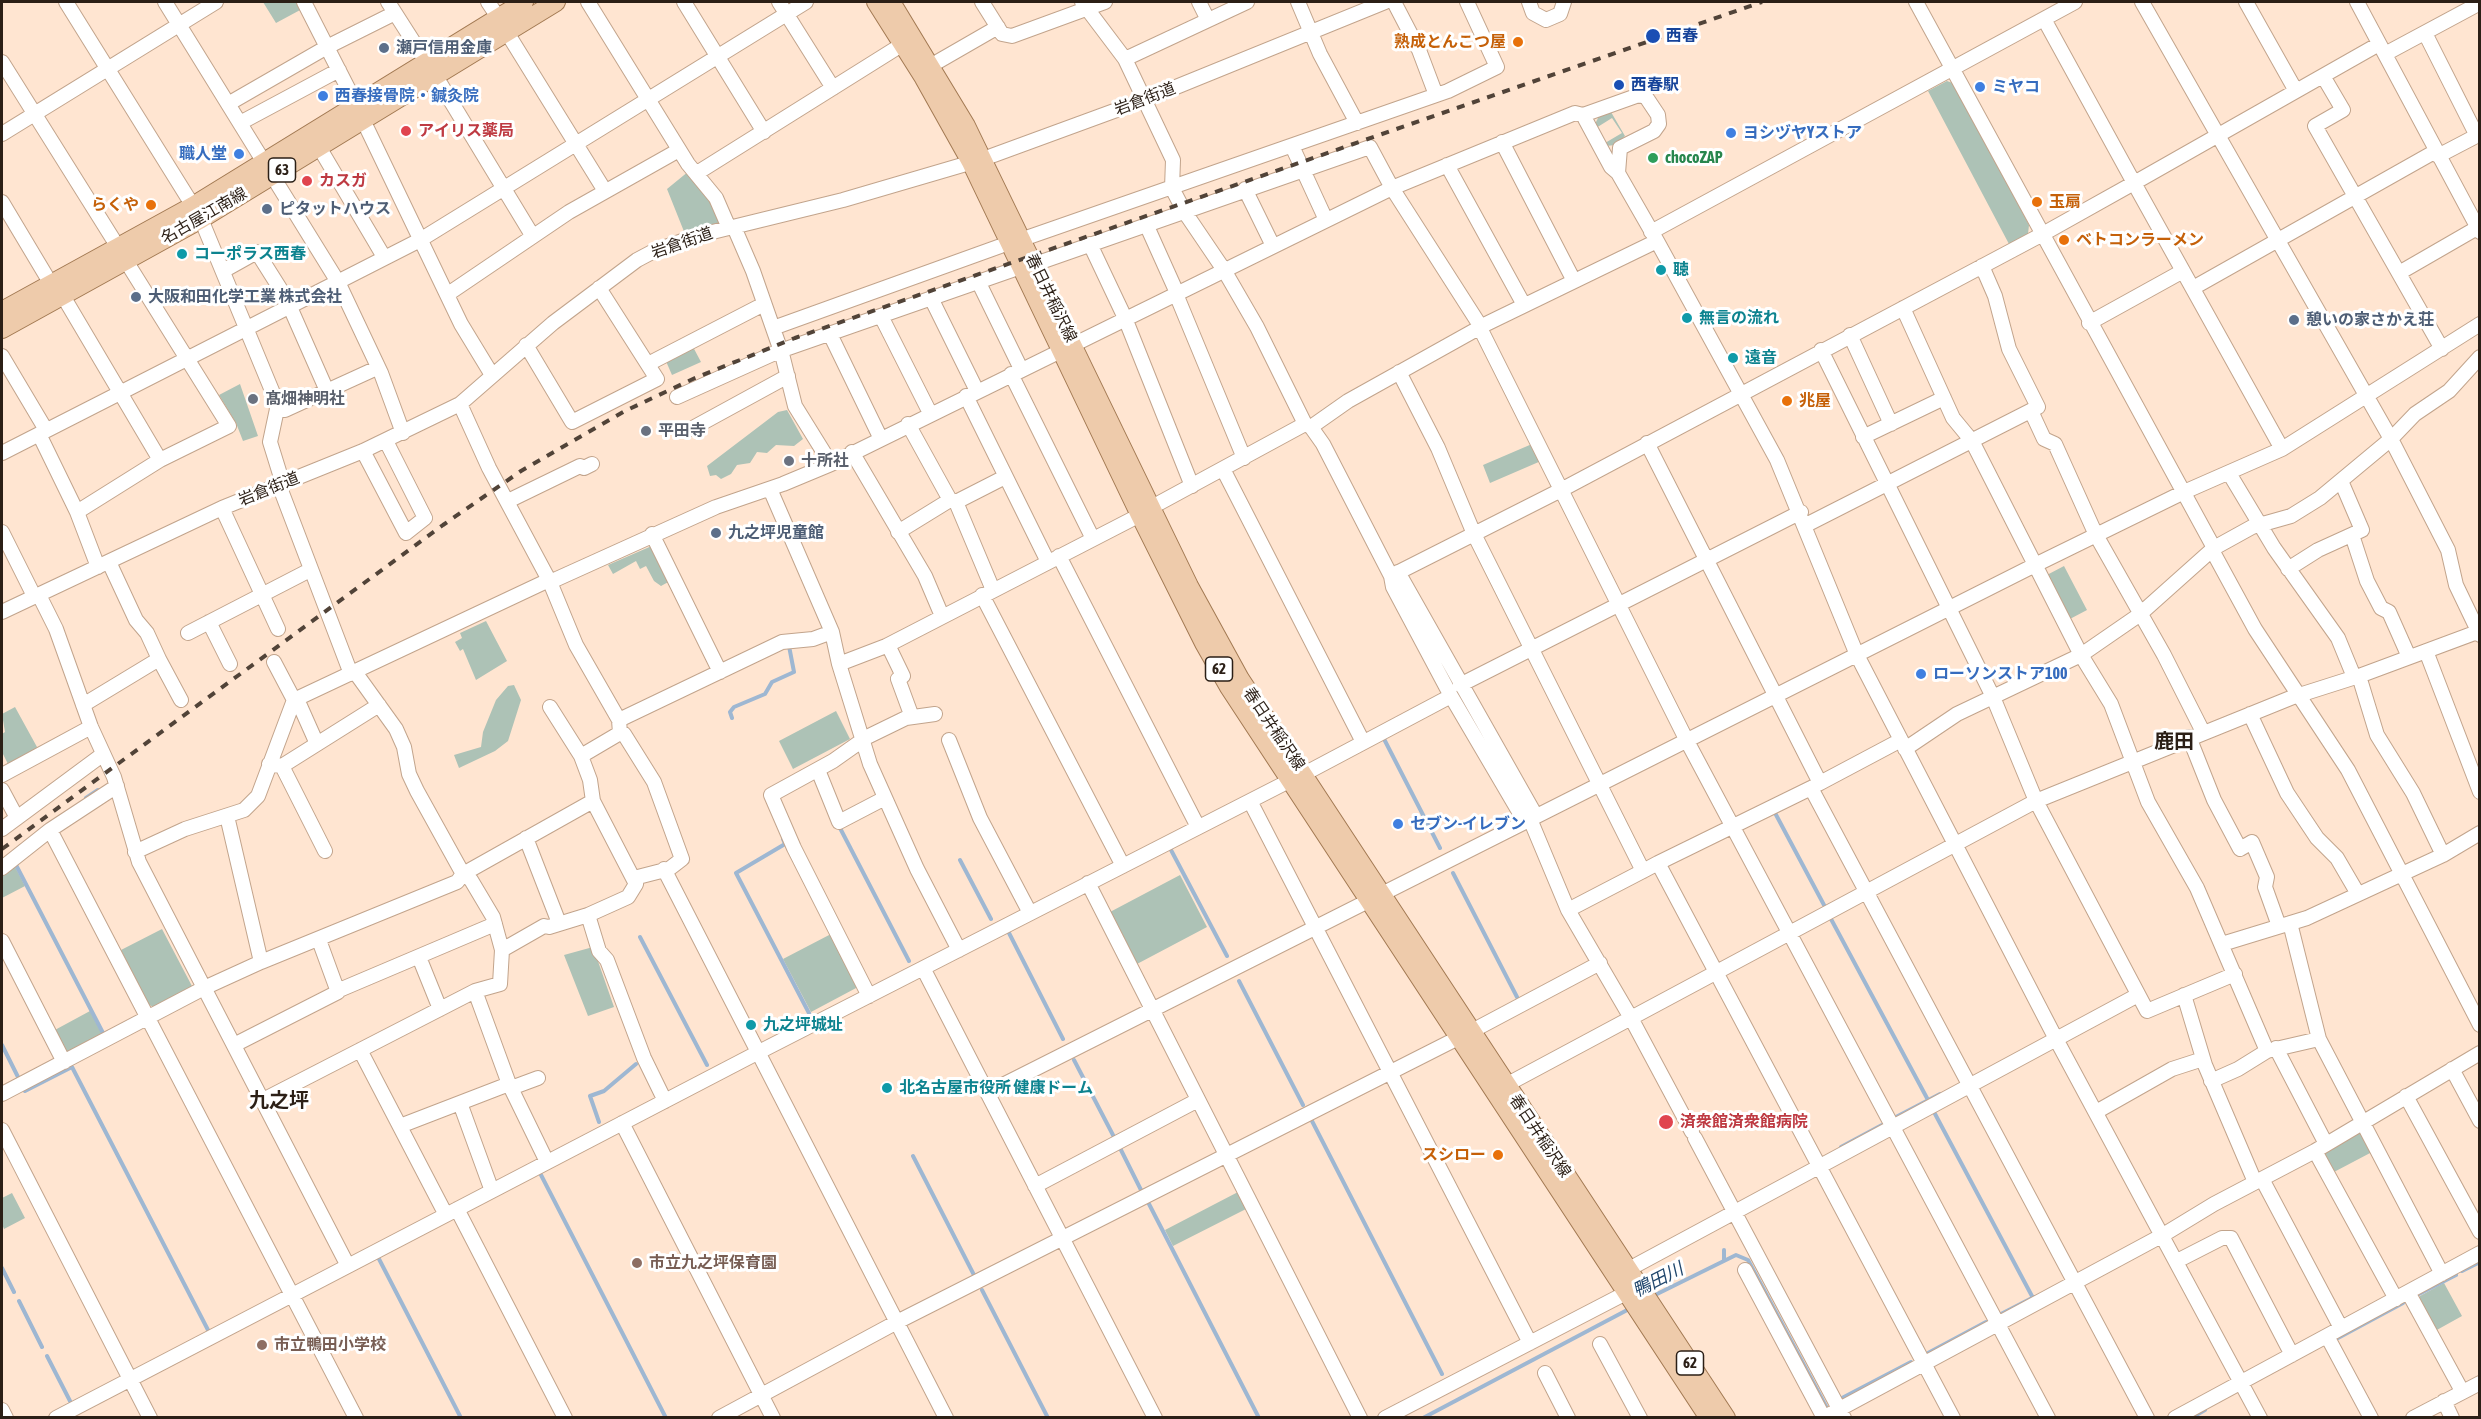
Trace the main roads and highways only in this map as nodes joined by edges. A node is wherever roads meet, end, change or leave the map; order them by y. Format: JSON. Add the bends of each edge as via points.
{"nodes":[{"id":1,"x":524,"y":2,"type":"edge"},
{"id":2,"x":556,"y":2,"type":"edge"},
{"id":3,"x":876,"y":2,"type":"edge"},
{"id":4,"x":891,"y":2,"type":"edge"},
{"id":5,"x":502,"y":24,"type":"junction"},
{"id":6,"x":360,"y":113,"type":"junction"},
{"id":7,"x":977,"y":161,"type":"junction"},
{"id":8,"x":269,"y":170,"type":"junction"},
{"id":9,"x":57,"y":290,"type":"junction"},
{"id":10,"x":2,"y":311,"type":"edge"},
{"id":11,"x":2,"y":329,"type":"edge"},
{"id":12,"x":1465,"y":1034,"type":"junction"},
{"id":13,"x":1633,"y":1294,"type":"junction"},
{"id":14,"x":1648,"y":1312,"type":"junction"},
{"id":15,"x":1709,"y":1418,"type":"edge"},
{"id":16,"x":1726,"y":1418,"type":"edge"}],
"edges":[{"from":1,"to":5,"type":"main road","name":"名古屋江南線","number":"63"},
{"from":2,"to":5,"type":"main road","name":"名古屋江南線","number":"63"},
{"from":3,"to":7,"type":"main road","name":"春日井稲沢線","number":"62"},
{"from":4,"to":7,"type":"main road","name":"春日井稲沢線","number":"62","via":[[932,65]]},
{"from":5,"to":6,"type":"main road","name":"名古屋江南線","number":"63"},
{"from":6,"to":8,"type":"main road","name":"名古屋江南線","number":"63"},
{"from":6,"to":8,"type":"main road","name":"名古屋江南線","number":"63","via":[[319,147]]},
{"from":7,"to":12,"type":"main road","name":"春日井稲沢線","number":"62","via":[[1146,511],[1227,657],[1296,777]]},
{"from":8,"to":9,"type":"main road","name":"名古屋江南線","number":"63"},
{"from":9,"to":10,"type":"main road","name":"名古屋江南線","number":"63"},
{"from":9,"to":11,"type":"main road","name":"名古屋江南線","number":"63"},
{"from":12,"to":13,"type":"main road","name":"春日井稲沢線","number":"62"},
{"from":12,"to":13,"type":"main road","name":"春日井稲沢線","number":"62","via":[[1506,1085],[1629,1269]]},
{"from":13,"to":14,"type":"main road","name":"春日井稲沢線","number":"62"},
{"from":14,"to":15,"type":"main road","name":"春日井稲沢線","number":"62"},
{"from":14,"to":16,"type":"main road","name":"春日井稲沢線","number":"62"}]}
